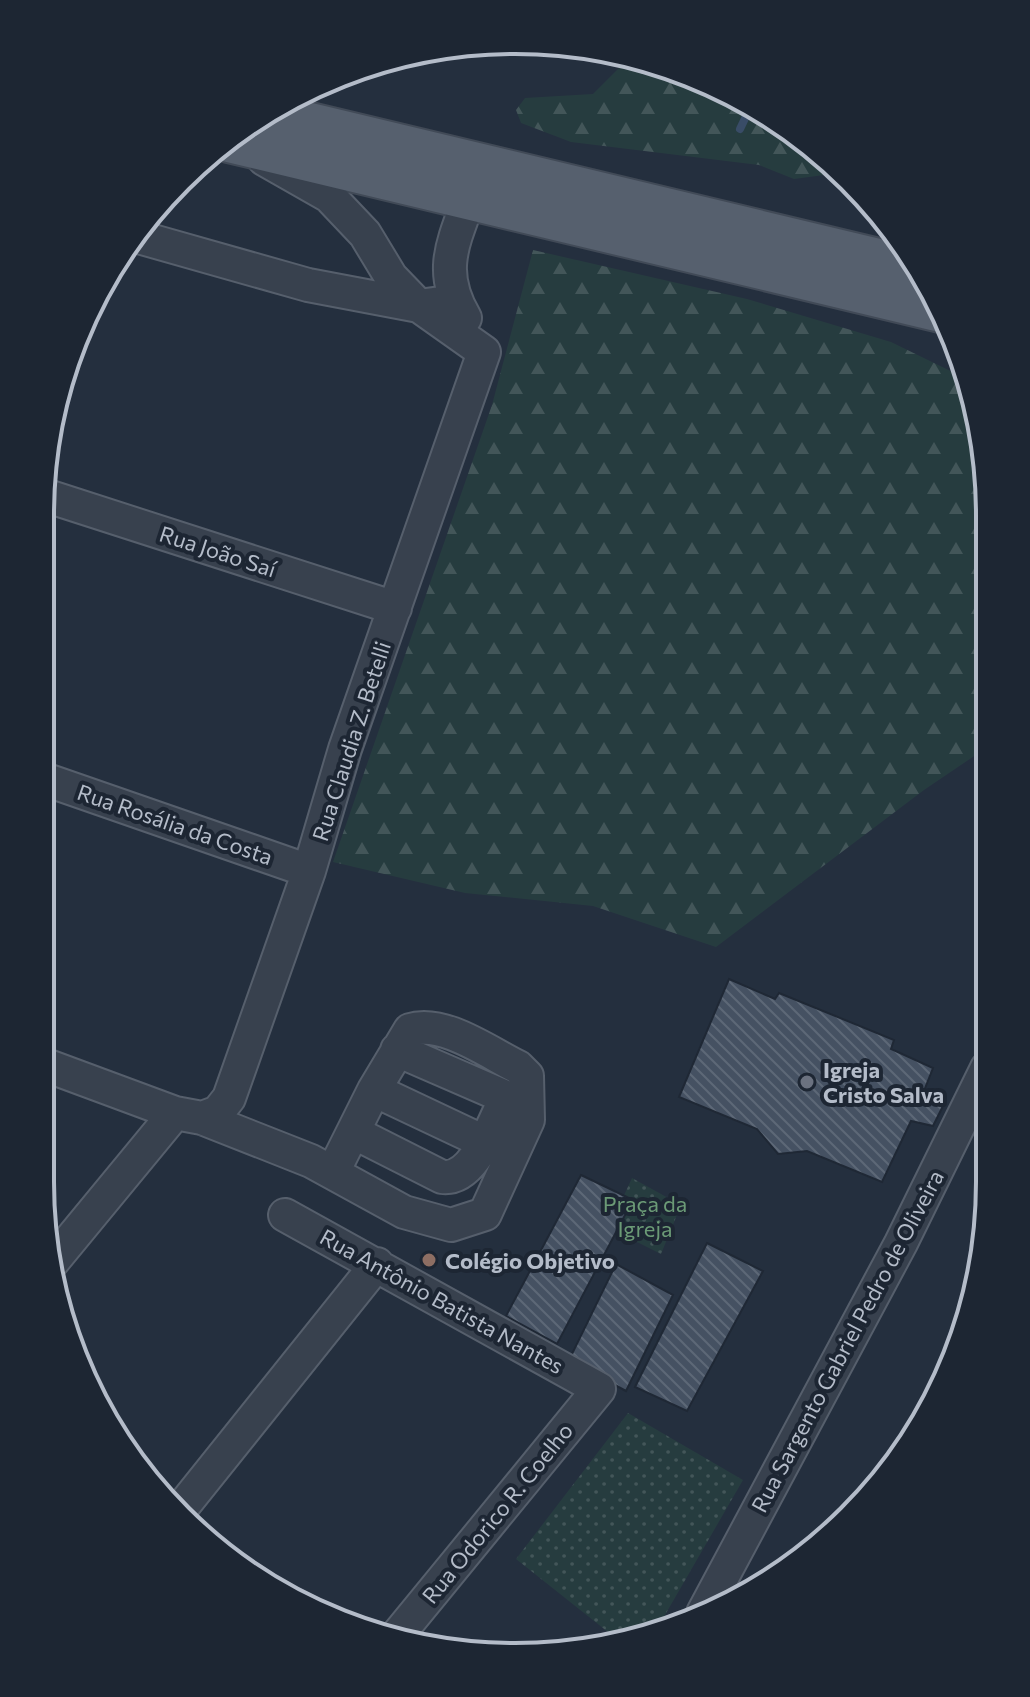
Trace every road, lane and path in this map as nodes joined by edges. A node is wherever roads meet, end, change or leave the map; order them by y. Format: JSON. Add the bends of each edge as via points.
{"nodes":[{"id":1,"x":284,"y":117,"type":"edge"},
{"id":2,"x":240,"y":145,"type":"edge"},
{"id":3,"x":239,"y":146,"type":"edge"},
{"id":4,"x":468,"y":202,"type":"junction"},
{"id":5,"x":146,"y":239,"type":"edge"},
{"id":6,"x":902,"y":265,"type":"edge"},
{"id":7,"x":455,"y":301,"type":"junction"},
{"id":8,"x":419,"y":306,"type":"junction"},
{"id":9,"x":927,"y":309,"type":"edge"},
{"id":10,"x":484,"y":352,"type":"junction"},
{"id":11,"x":55,"y":498,"type":"edge"},
{"id":12,"x":395,"y":608,"type":"junction"},
{"id":13,"x":54,"y":783,"type":"edge"},
{"id":14,"x":309,"y":871,"type":"junction"},
{"id":15,"x":54,"y":1068,"type":"edge"},
{"id":16,"x":374,"y":1090,"type":"junction"},
{"id":17,"x":976,"y":1090,"type":"edge"},
{"id":18,"x":517,"y":1102,"type":"junction"},
{"id":19,"x":189,"y":1115,"type":"junction"},
{"id":20,"x":353,"y":1132,"type":"junction"},
{"id":21,"x":482,"y":1141,"type":"junction"},
{"id":22,"x":333,"y":1172,"type":"junction"},
{"id":23,"x":285,"y":1215,"type":"dead end"},
{"id":24,"x":60,"y":1254,"type":"edge"},
{"id":25,"x":377,"y":1264,"type":"junction"},
{"id":26,"x":599,"y":1389,"type":"joint"},
{"id":27,"x":185,"y":1504,"type":"edge"},
{"id":28,"x":711,"y":1599,"type":"edge"},
{"id":29,"x":403,"y":1629,"type":"edge"}],
"edges":[{"from":1,"to":6,"type":"main road"},
{"from":2,"to":4,"type":"main road"},
{"from":3,"to":8,"type":"street","via":[[329,196]]},
{"from":4,"to":7,"type":"street","via":[[448,270]]},
{"from":4,"to":9,"type":"main road"},
{"from":5,"to":8,"type":"street","via":[[308,285]]},
{"from":7,"to":8,"type":"street"},
{"from":7,"to":10,"type":"street"},
{"from":8,"to":10,"type":"street"},
{"from":10,"to":12,"type":"street","name":"Rua Claudia Z. Betelli"},
{"from":11,"to":12,"type":"street","name":"Rua João Saí"},
{"from":12,"to":14,"type":"street","name":"Rua Claudia Z. Betelli"},
{"from":13,"to":14,"type":"street","name":"Rua Rosália da Costa"},
{"from":14,"to":19,"type":"street","name":"Rua Claudia Z. Betelli","via":[[229,1098],[218,1112]]},
{"from":15,"to":19,"type":"street"},
{"from":16,"to":18,"type":"street","via":[[397,1050]]},
{"from":16,"to":20,"type":"street"},
{"from":16,"to":21,"type":"street"},
{"from":17,"to":28,"type":"street","name":"Rua Sargento Gabriel Pedro de Oliveira","via":[[901,1243]]},
{"from":18,"to":21,"type":"street"},
{"from":18,"to":22,"type":"street","via":[[528,1120],[485,1214],[467,1223],[451,1225],[404,1212]]},
{"from":19,"to":22,"type":"street"},
{"from":19,"to":24,"type":"street","name":"Rua Claudia Z. Betelli"},
{"from":20,"to":21,"type":"street","via":[[450,1178],[467,1168]]},
{"from":20,"to":22,"type":"street"},
{"from":23,"to":25,"type":"street","name":"Rua Antônio Batista Nantes"},
{"from":25,"to":26,"type":"street","name":"Rua Antônio Batista Nantes"},
{"from":25,"to":27,"type":"street"},
{"from":26,"to":29,"type":"street","name":"Rua Odorico R. Coelho"}]}
